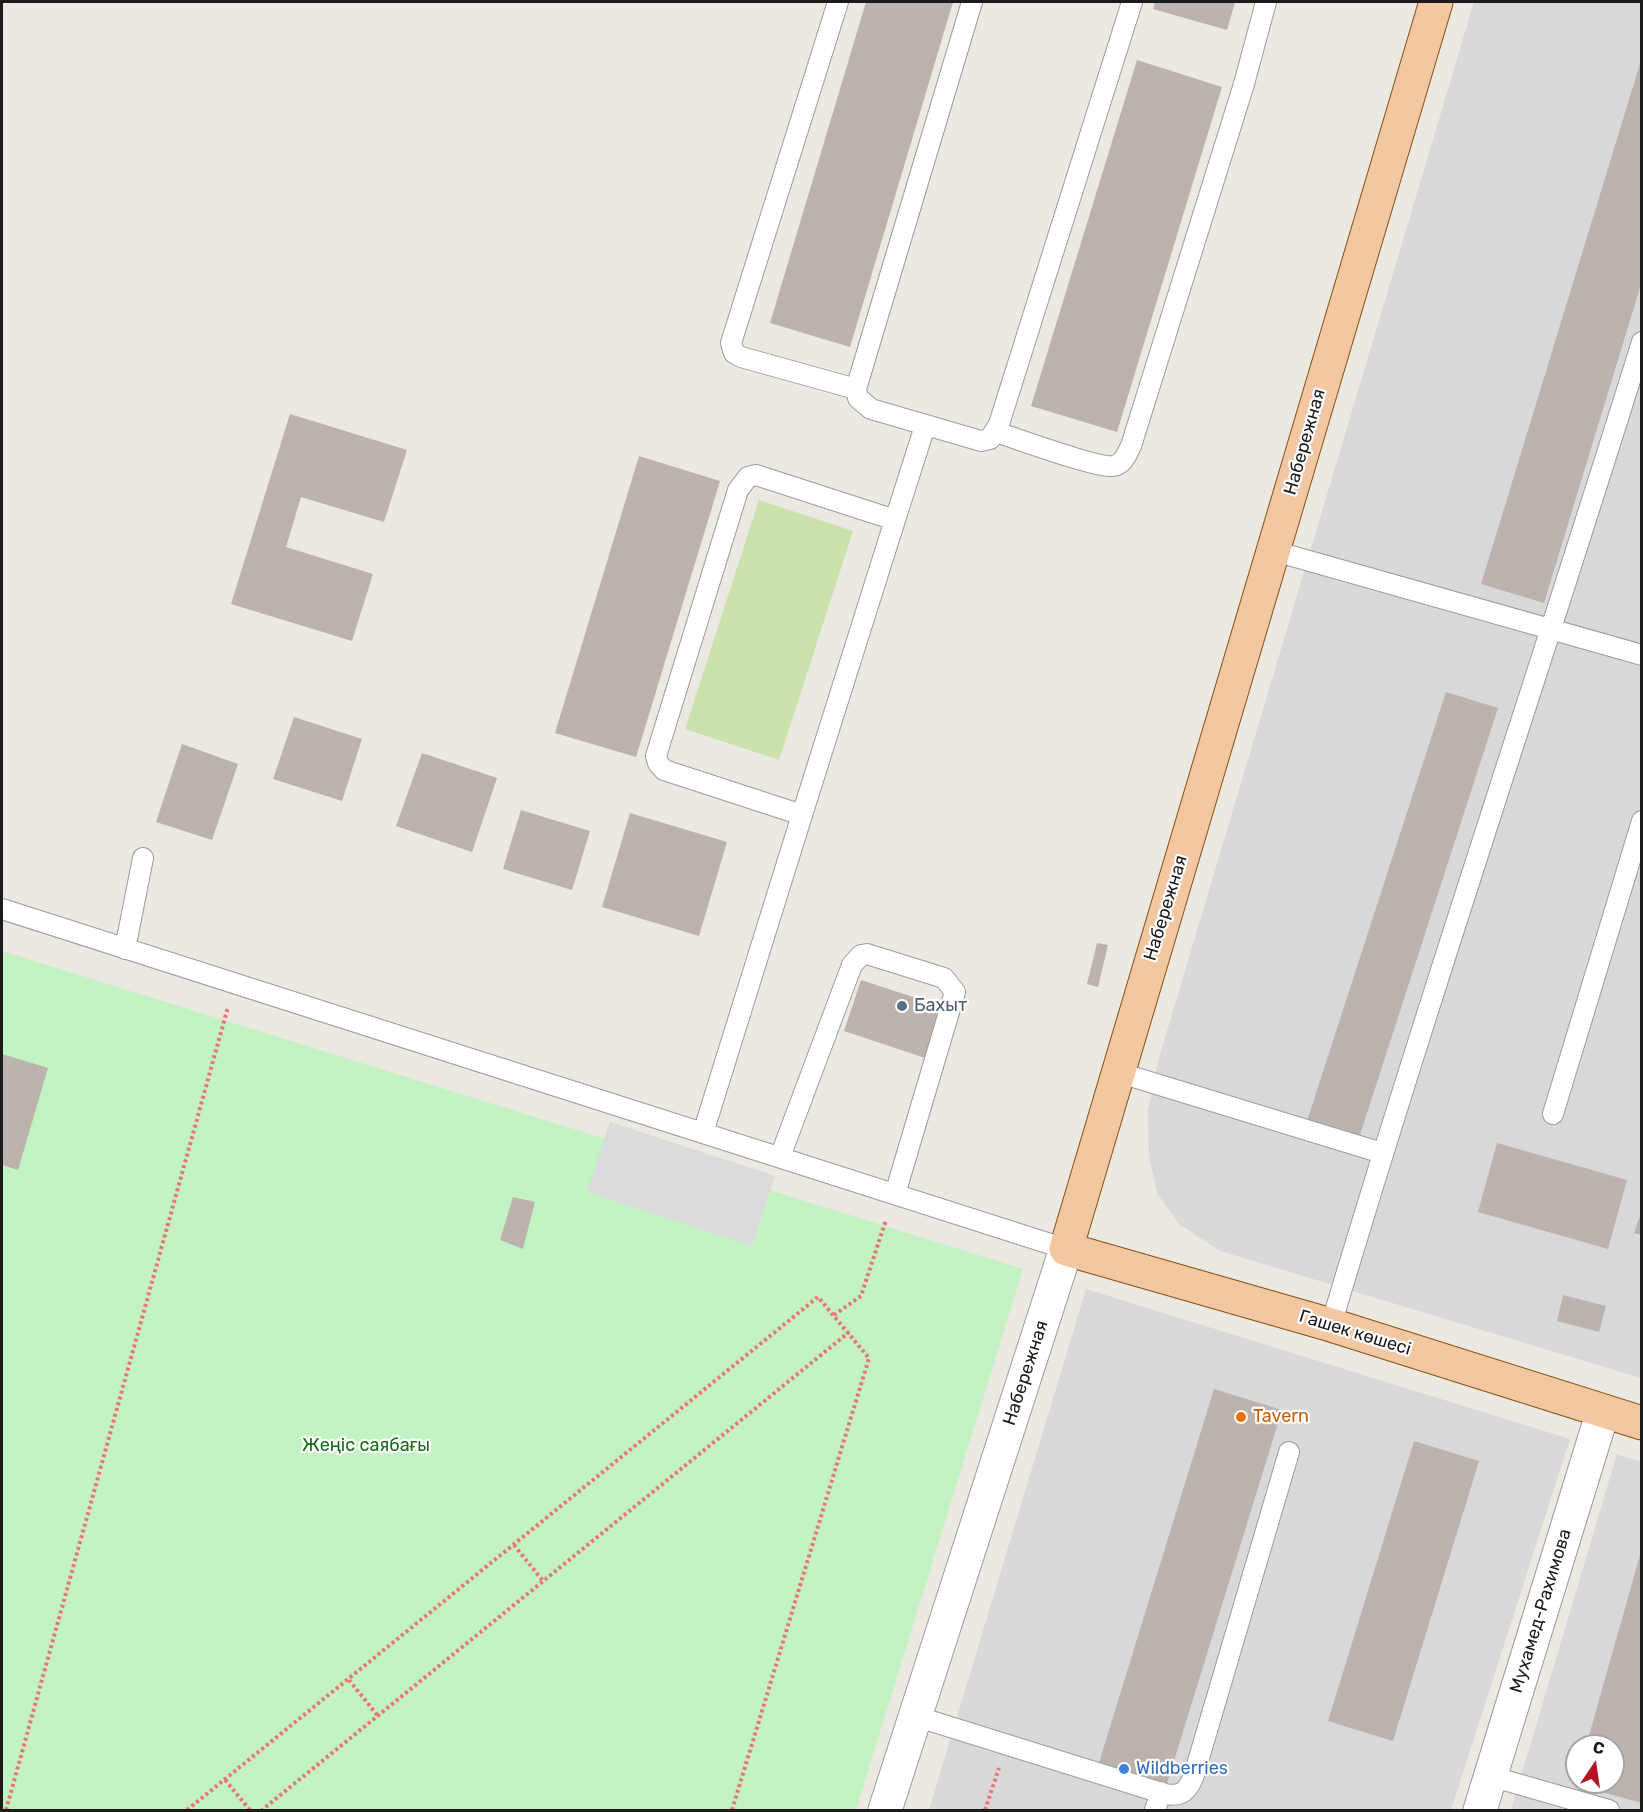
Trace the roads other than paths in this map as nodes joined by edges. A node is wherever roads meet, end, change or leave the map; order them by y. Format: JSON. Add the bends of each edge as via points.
{"nodes":[{"id":1,"x":838,"y":2,"type":"edge"},
{"id":2,"x":972,"y":2,"type":"edge"},
{"id":3,"x":1132,"y":2,"type":"edge"},
{"id":4,"x":1266,"y":2,"type":"edge"},
{"id":5,"x":1436,"y":2,"type":"edge"},
{"id":6,"x":1641,"y":342,"type":"edge"},
{"id":7,"x":856,"y":389,"type":"junction"},
{"id":8,"x":925,"y":426,"type":"junction"},
{"id":9,"x":996,"y":432,"type":"junction"},
{"id":10,"x":895,"y":520,"type":"junction"},
{"id":11,"x":1274,"y":551,"type":"junction"},
{"id":12,"x":1553,"y":628,"type":"junction"},
{"id":13,"x":1641,"y":655,"type":"edge"},
{"id":14,"x":801,"y":815,"type":"junction"},
{"id":15,"x":1641,"y":821,"type":"edge"},
{"id":16,"x":143,"y":858,"type":"dead end"},
{"id":17,"x":2,"y":909,"type":"edge"},
{"id":18,"x":125,"y":949,"type":"junction"},
{"id":19,"x":1117,"y":1072,"type":"junction"},
{"id":20,"x":1553,"y":1114,"type":"dead end"},
{"id":21,"x":703,"y":1133,"type":"junction"},
{"id":22,"x":1382,"y":1153,"type":"junction"},
{"id":23,"x":780,"y":1157,"type":"junction"},
{"id":24,"x":895,"y":1194,"type":"junction"},
{"id":25,"x":1066,"y":1249,"type":"junction"},
{"id":26,"x":1331,"y":1325,"type":"junction"},
{"id":27,"x":1603,"y":1411,"type":"junction"},
{"id":28,"x":1641,"y":1423,"type":"edge"},
{"id":29,"x":1289,"y":1452,"type":"dead end"},
{"id":30,"x":915,"y":1716,"type":"junction"},
{"id":31,"x":1490,"y":1776,"type":"junction"},
{"id":32,"x":1158,"y":1801,"type":"edge"},
{"id":33,"x":885,"y":1810,"type":"edge"},
{"id":34,"x":1480,"y":1810,"type":"edge"},
{"id":35,"x":1609,"y":1810,"type":"edge"}],
"edges":[{"from":1,"to":7,"type":"lane","via":[[731,343],[734,353],[741,357]]},
{"from":2,"to":7,"type":"lane"},
{"from":3,"to":9,"type":"lane"},
{"from":4,"to":9,"type":"lane","via":[[1244,84],[1123,462],[1111,467]]},
{"from":5,"to":11,"type":"main road","name":"Набережная"},
{"from":6,"to":12,"type":"lane"},
{"from":7,"to":8,"type":"lane","via":[[863,404]]},
{"from":8,"to":9,"type":"lane","via":[[981,441]]},
{"from":8,"to":10,"type":"lane"},
{"from":10,"to":14,"type":"lane"},
{"from":10,"to":14,"type":"lane","via":[[756,475],[742,483],[734,501],[657,759],[664,770]]},
{"from":11,"to":12,"type":"lane"},
{"from":11,"to":19,"type":"main road","name":"Набережная"},
{"from":12,"to":13,"type":"lane"},
{"from":12,"to":22,"type":"lane"},
{"from":14,"to":21,"type":"lane"},
{"from":15,"to":20,"type":"lane"},
{"from":16,"to":18,"type":"lane"},
{"from":17,"to":18,"type":"lane"},
{"from":18,"to":21,"type":"lane"},
{"from":19,"to":22,"type":"lane"},
{"from":19,"to":25,"type":"main road","name":"Набережная"},
{"from":21,"to":23,"type":"lane"},
{"from":22,"to":26,"type":"lane"},
{"from":23,"to":24,"type":"lane"},
{"from":23,"to":24,"type":"lane","via":[[855,959],[867,954],[885,959],[944,978],[955,993]]},
{"from":24,"to":25,"type":"lane"},
{"from":25,"to":26,"type":"main road","name":"Гашек көшесі"},
{"from":25,"to":30,"type":"street","name":"Набережная"},
{"from":26,"to":27,"type":"main road","name":"Гашек көшесі"},
{"from":27,"to":28,"type":"main road","name":"Гашек көшесі"},
{"from":27,"to":31,"type":"street","name":"Мухамед-Рахимова"},
{"from":29,"to":32,"type":"lane","via":[[1191,1783],[1180,1795]]},
{"from":30,"to":32,"type":"lane"},
{"from":30,"to":33,"type":"street","name":"Набережная"},
{"from":31,"to":34,"type":"street","name":"Мухамед-Рахимова"},
{"from":31,"to":35,"type":"lane"}]}
